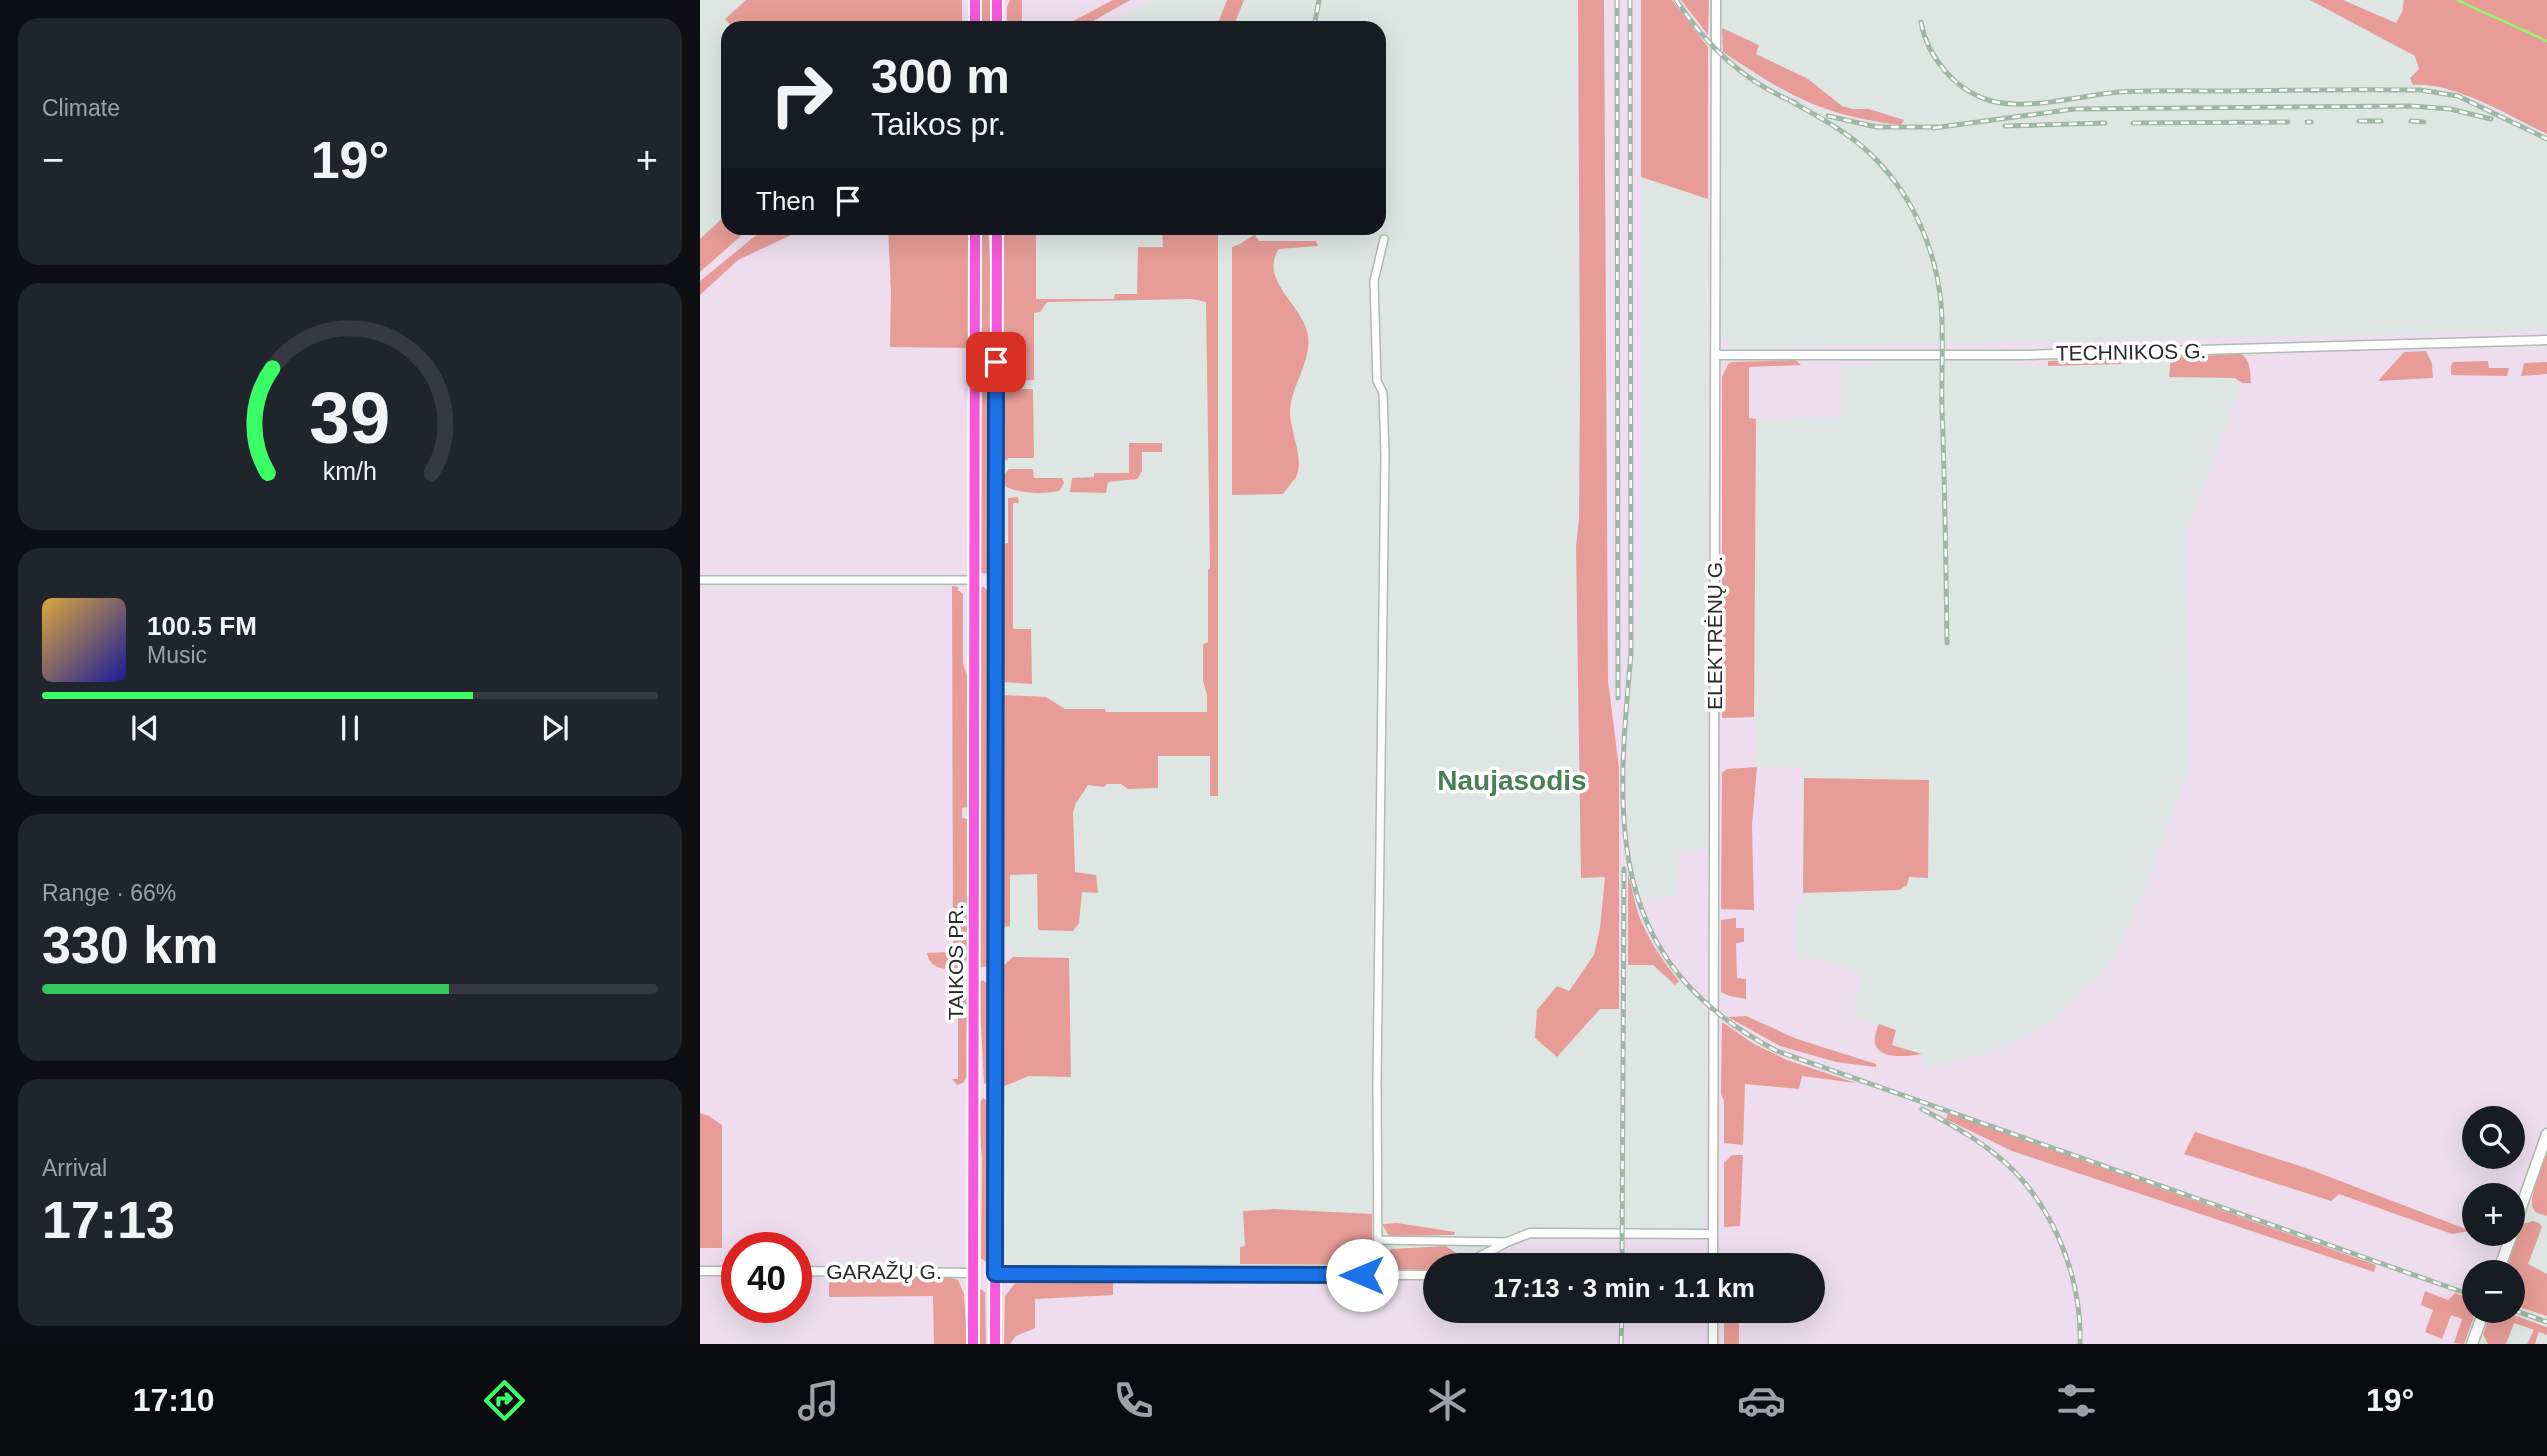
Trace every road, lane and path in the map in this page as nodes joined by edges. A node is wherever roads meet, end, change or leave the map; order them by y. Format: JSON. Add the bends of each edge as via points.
{"nodes":[{"id":1,"x":975,"y":0,"type":"edge"},
{"id":2,"x":997,"y":0,"type":"edge"},
{"id":3,"x":1716,"y":0,"type":"edge"},
{"id":4,"x":975,"y":21,"type":"edge"},
{"id":5,"x":997,"y":21,"type":"edge"},
{"id":6,"x":975,"y":235,"type":"edge"},
{"id":7,"x":996,"y":235,"type":"edge"},
{"id":8,"x":1384,"y":239,"type":"dead end"},
{"id":9,"x":2547,"y":340,"type":"edge"},
{"id":10,"x":1716,"y":355,"type":"junction"},
{"id":11,"x":700,"y":580,"type":"edge"},
{"id":12,"x":975,"y":580,"type":"junction"},
{"id":13,"x":996,"y":591,"type":"junction"},
{"id":14,"x":974,"y":975,"type":"junction"},
{"id":15,"x":995,"y":975,"type":"junction"},
{"id":16,"x":974,"y":1086,"type":"junction"},
{"id":17,"x":995,"y":1090,"type":"junction"},
{"id":18,"x":2547,"y":1134,"type":"edge"},
{"id":19,"x":2525,"y":1196,"type":"edge"},
{"id":20,"x":1713,"y":1234,"type":"junction"},
{"id":21,"x":1378,"y":1240,"type":"junction"},
{"id":22,"x":1507,"y":1242,"type":"junction"},
{"id":23,"x":1486,"y":1253,"type":"edge"},
{"id":24,"x":1713,"y":1253,"type":"edge"},
{"id":25,"x":700,"y":1271,"type":"edge"},
{"id":26,"x":721,"y":1271,"type":"edge"},
{"id":27,"x":812,"y":1271,"type":"edge"},
{"id":28,"x":972,"y":1273,"type":"junction"},
{"id":29,"x":995,"y":1274,"type":"junction"},
{"id":30,"x":1378,"y":1275,"type":"junction"},
{"id":31,"x":1423,"y":1275,"type":"edge"},
{"id":32,"x":1713,"y":1323,"type":"edge"},
{"id":33,"x":2480,"y":1323,"type":"edge"},
{"id":34,"x":973,"y":1344,"type":"edge"},
{"id":35,"x":995,"y":1344,"type":"edge"},
{"id":36,"x":1713,"y":1344,"type":"edge"},
{"id":37,"x":2472,"y":1344,"type":"edge"}],
"edges":[{"from":1,"to":4,"type":"main road"},
{"from":2,"to":5,"type":"main road"},
{"from":3,"to":10,"type":"street","name":"ELEKTRĖNŲ G."},
{"from":6,"to":12,"type":"main road","name":"TAIKOS PR."},
{"from":7,"to":13,"type":"main road","name":"TAIKOS PR."},
{"from":8,"to":21,"type":"street","via":[[1374,281],[1385,454]]},
{"from":9,"to":10,"type":"street","name":"TECHNIKOS G.","via":[[2027,355]]},
{"from":10,"to":20,"type":"street","name":"ELEKTRĖNŲ G."},
{"from":11,"to":12,"type":"street"},
{"from":12,"to":13,"type":"main road"},
{"from":12,"to":14,"type":"main road","name":"TAIKOS PR."},
{"from":13,"to":15,"type":"main road","name":"TAIKOS PR."},
{"from":14,"to":15,"type":"main road"},
{"from":14,"to":16,"type":"main road","name":"TAIKOS PR."},
{"from":15,"to":17,"type":"main road","name":"TAIKOS PR."},
{"from":16,"to":17,"type":"main road"},
{"from":16,"to":28,"type":"main road","name":"TAIKOS PR."},
{"from":17,"to":29,"type":"main road","name":"TAIKOS PR."},
{"from":18,"to":19,"type":"main road"},
{"from":20,"to":22,"type":"street","via":[[1535,1233]]},
{"from":20,"to":24,"type":"street","name":"ELEKTRĖNŲ G."},
{"from":21,"to":22,"type":"street"},
{"from":21,"to":30,"type":"street"},
{"from":22,"to":23,"type":"street"},
{"from":25,"to":26,"type":"street"},
{"from":27,"to":28,"type":"street","name":"GARAŽŲ G."},
{"from":28,"to":29,"type":"main road"},
{"from":28,"to":34,"type":"main road","name":"TAIKOS PR."},
{"from":29,"to":30,"type":"street"},
{"from":29,"to":35,"type":"main road","name":"TAIKOS PR."},
{"from":30,"to":31,"type":"street"},
{"from":32,"to":36,"type":"street"},
{"from":33,"to":37,"type":"main road"}]}
